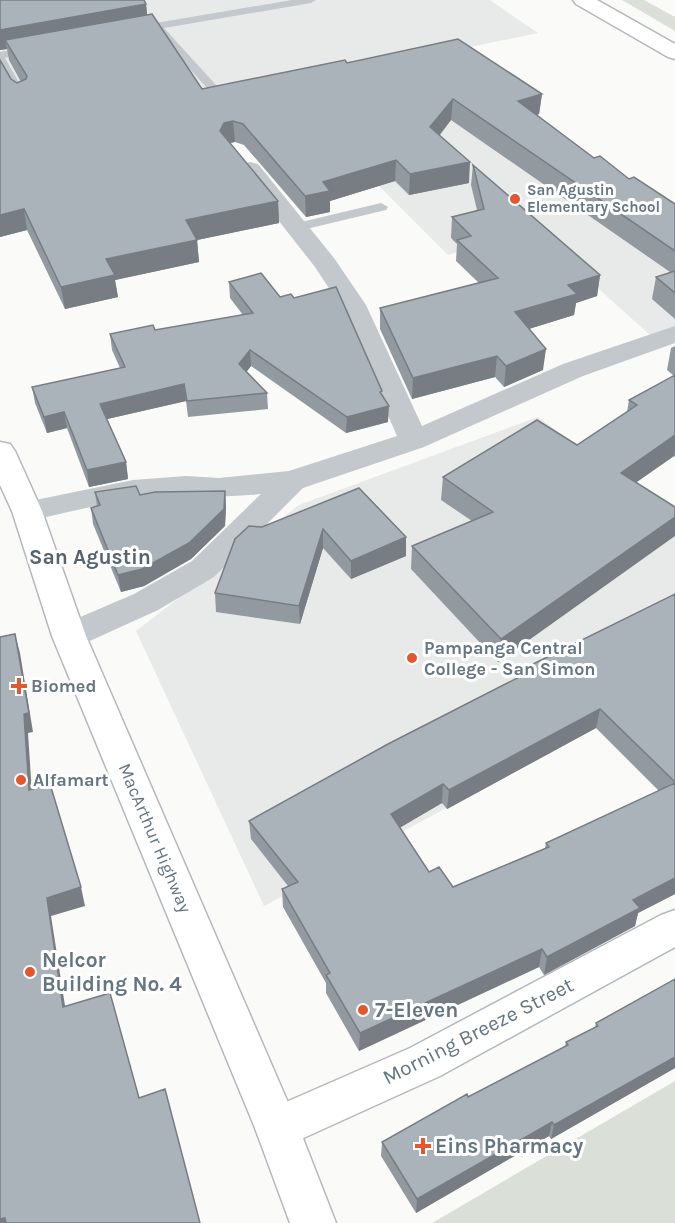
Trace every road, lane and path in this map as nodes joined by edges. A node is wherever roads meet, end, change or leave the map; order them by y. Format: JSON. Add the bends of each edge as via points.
{"nodes":[{"id":1,"x":311,"y":0,"type":"edge"},
{"id":2,"x":583,"y":0,"type":"edge"},
{"id":3,"x":156,"y":26,"type":"junction"},
{"id":4,"x":123,"y":32,"type":"edge"},
{"id":5,"x":45,"y":46,"type":"edge"},
{"id":6,"x":675,"y":53,"type":"edge"},
{"id":7,"x":0,"y":57,"type":"edge"},
{"id":8,"x":212,"y":87,"type":"edge"},
{"id":9,"x":22,"y":98,"type":"edge"},
{"id":10,"x":234,"y":151,"type":"edge"},
{"id":11,"x":381,"y":207,"type":"dead end"},
{"id":12,"x":298,"y":227,"type":"junction"},
{"id":13,"x":675,"y":333,"type":"edge"},
{"id":14,"x":414,"y":440,"type":"junction"},
{"id":15,"x":0,"y":451,"type":"edge"},
{"id":16,"x":292,"y":481,"type":"junction"},
{"id":17,"x":27,"y":511,"type":"junction"},
{"id":18,"x":69,"y":636,"type":"junction"},
{"id":19,"x":675,"y":927,"type":"edge"},
{"id":20,"x":277,"y":1128,"type":"junction"},
{"id":21,"x":313,"y":1223,"type":"edge"}],
"edges":[{"from":1,"to":3,"type":"lane"},
{"from":2,"to":6,"type":"main road"},
{"from":3,"to":4,"type":"lane"},
{"from":3,"to":8,"type":"lane"},
{"from":5,"to":7,"type":"lane"},
{"from":7,"to":9,"type":"lane"},
{"from":10,"to":12,"type":"street"},
{"from":11,"to":12,"type":"lane"},
{"from":12,"to":14,"type":"street","via":[[354,305]]},
{"from":13,"to":14,"type":"street","via":[[573,370]]},
{"from":14,"to":16,"type":"street"},
{"from":15,"to":17,"type":"main road","name":"MacArthur Highway"},
{"from":16,"to":17,"type":"street","via":[[133,490]]},
{"from":16,"to":18,"type":"street","via":[[203,569],[146,602]]},
{"from":17,"to":18,"type":"main road","name":"MacArthur Highway"},
{"from":18,"to":20,"type":"main road","name":"MacArthur Highway"},
{"from":19,"to":20,"type":"main road","name":"Morning Breeze Street","via":[[424,1062]]},
{"from":20,"to":21,"type":"main road","name":"MacArthur Highway"}]}
